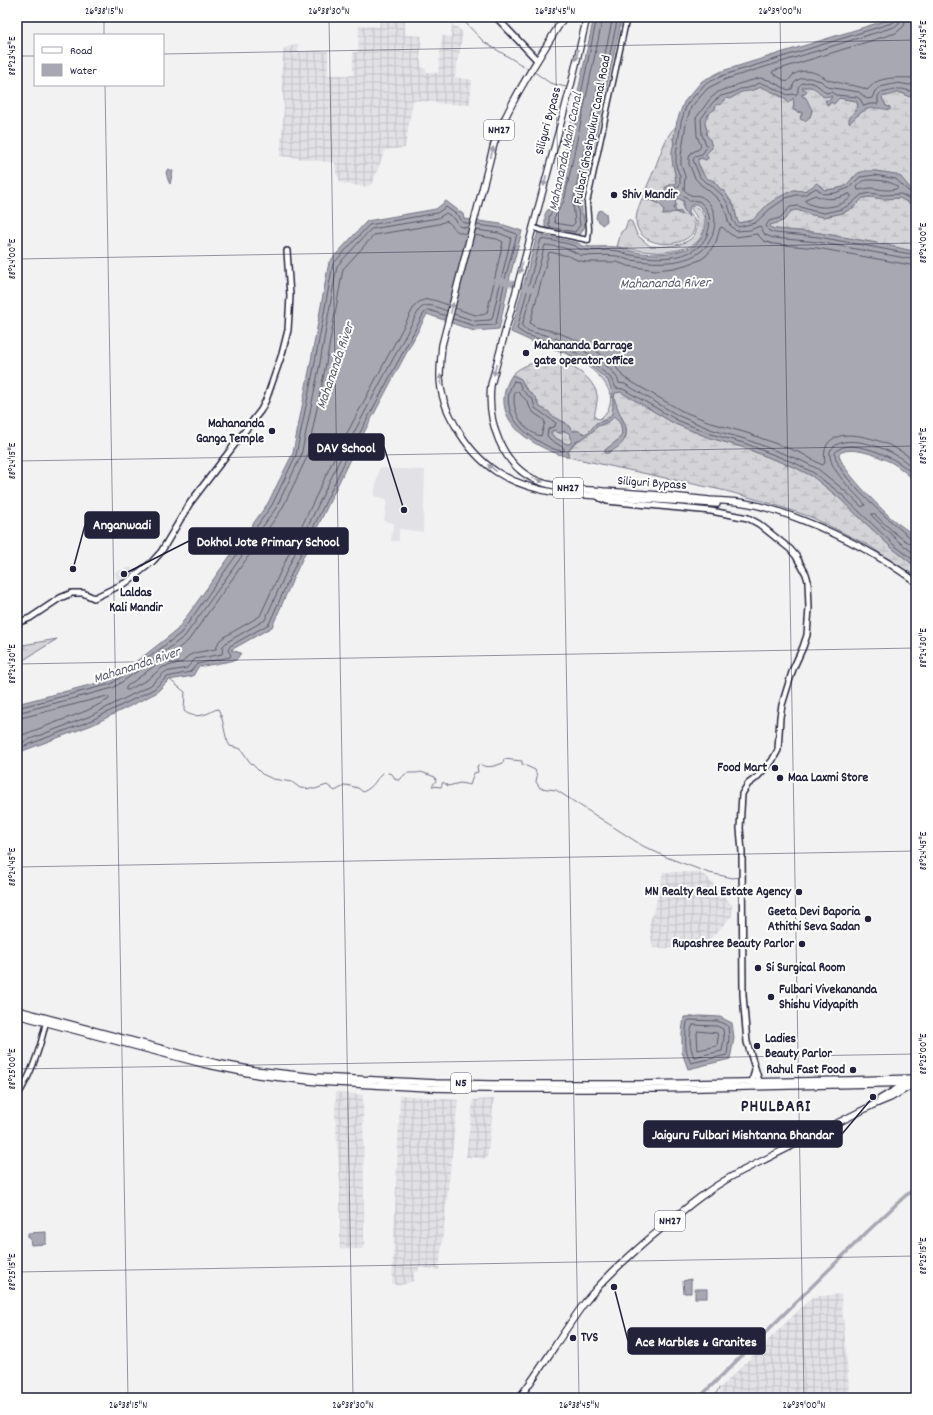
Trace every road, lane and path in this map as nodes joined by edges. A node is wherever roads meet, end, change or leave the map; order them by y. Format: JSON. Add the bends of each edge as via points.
{"nodes":[{"id":1,"x":496,"y":17,"type":"edge"},
{"id":2,"x":564,"y":17,"type":"edge"},
{"id":3,"x":586,"y":17,"type":"edge"},
{"id":4,"x":627,"y":17,"type":"edge"},
{"id":5,"x":535,"y":61,"type":"junction"},
{"id":6,"x":532,"y":228,"type":"junction"},
{"id":7,"x":287,"y":251,"type":"dead end"},
{"id":8,"x":598,"y":496,"type":"junction"},
{"id":9,"x":766,"y":508,"type":"junction"},
{"id":10,"x":916,"y":582,"type":"edge"},
{"id":11,"x":17,"y":623,"type":"edge"},
{"id":12,"x":17,"y":1010,"type":"edge"},
{"id":13,"x":17,"y":1015,"type":"edge"},
{"id":14,"x":47,"y":1020,"type":"junction"},
{"id":15,"x":755,"y":1069,"type":"junction"},
{"id":16,"x":915,"y":1081,"type":"edge"},
{"id":17,"x":753,"y":1084,"type":"junction"},
{"id":18,"x":760,"y":1084,"type":"junction"},
{"id":19,"x":885,"y":1084,"type":"junction"},
{"id":20,"x":907,"y":1084,"type":"junction"},
{"id":21,"x":887,"y":1095,"type":"junction"},
{"id":22,"x":17,"y":1097,"type":"edge"},
{"id":23,"x":873,"y":1105,"type":"junction"},
{"id":24,"x":519,"y":1398,"type":"edge"}],
"edges":[{"from":1,"to":5,"type":"main road"},
{"from":2,"to":5,"type":"highway"},
{"from":3,"to":6,"type":"highway","name":"Siliguri Bypass","number":"NH27","one_way":true,"via":[[571,85]]},
{"from":4,"to":6,"type":"street","name":"Fulbari Ghoshpukur Canal Road","via":[[587,202],[588,240]]},
{"from":8,"to":5,"type":"highway","number":"NH27","one_way":true,"via":[[535,489],[514,482],[493,470],[468,447],[448,414],[440,377],[442,346],[494,144]]},
{"from":6,"to":9,"type":"highway","name":"Siliguri Bypass","number":"NH27","one_way":true,"via":[[490,396],[493,422],[503,449],[513,464],[538,481],[564,487],[745,503]]},
{"from":7,"to":11,"type":"main road","via":[[290,296],[288,330],[269,395],[261,410],[190,503],[165,546],[152,562],[117,588],[94,598],[83,593],[72,593]]},
{"from":8,"to":9,"type":"highway","number":"NH27"},
{"from":8,"to":15,"type":"main road","via":[[607,501],[711,511],[748,518],[790,549],[808,581],[807,635],[782,705],[778,750],[772,761],[748,784],[742,794],[740,828],[743,994],[747,1042]]},
{"from":9,"to":10,"type":"highway","name":"Siliguri Bypass","number":"NH27","via":[[845,538]]},
{"from":12,"to":14,"type":"highway","number":"N5"},
{"from":13,"to":14,"type":"highway","number":"N5"},
{"from":14,"to":17,"type":"highway","number":"N5","via":[[216,1063],[315,1077],[492,1084]]},
{"from":14,"to":22,"type":"street","via":[[37,1058]]},
{"from":15,"to":17,"type":"main road"},
{"from":15,"to":18,"type":"main road"},
{"from":16,"to":18,"type":"highway","number":"N5","via":[[849,1080]]},
{"from":16,"to":20,"type":"highway","number":"NH27"},
{"from":16,"to":23,"type":"highway","number":"NH27","via":[[890,1098]]},
{"from":17,"to":18,"type":"highway","number":"N5"},
{"from":18,"to":19,"type":"highway","number":"N5"},
{"from":19,"to":20,"type":"highway","number":"N5"},
{"from":19,"to":21,"type":"highway"},
{"from":20,"to":21,"type":"highway","number":"NH27"},
{"from":21,"to":23,"type":"highway","number":"NH27"},
{"from":23,"to":24,"type":"highway","number":"NH27","via":[[731,1176],[693,1202],[625,1260],[593,1293]]}]}
